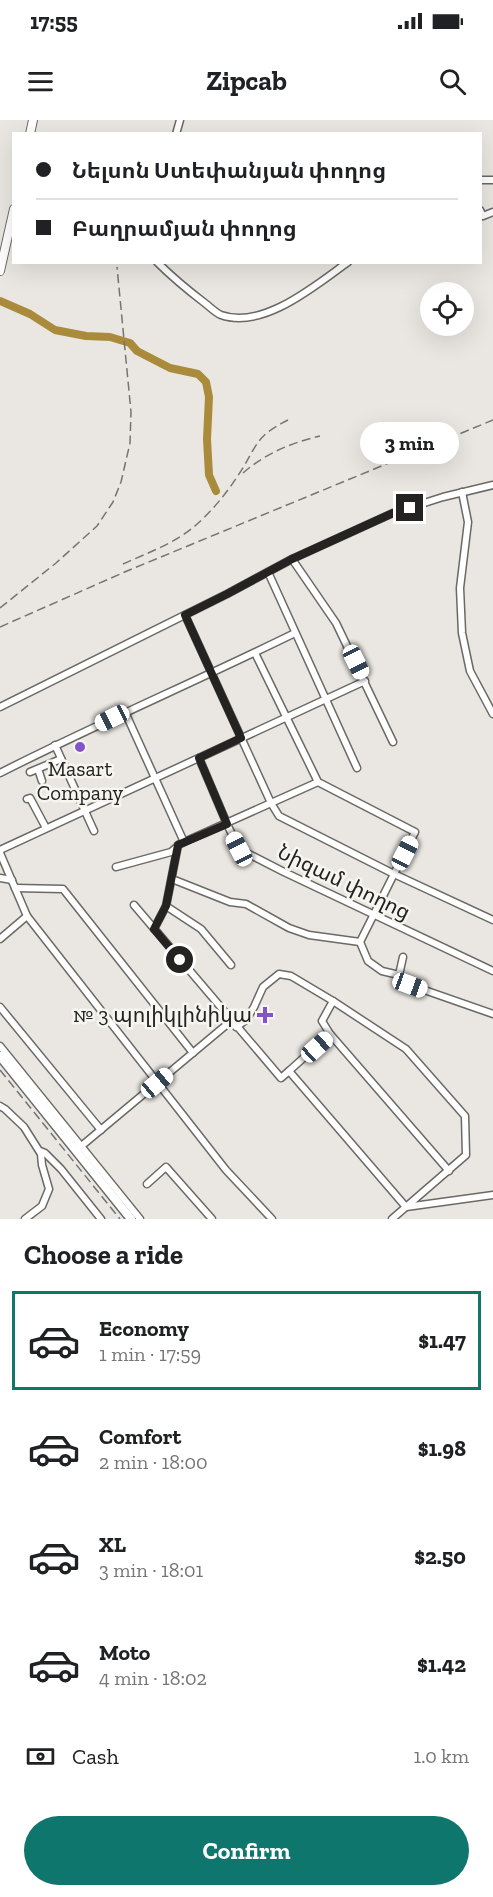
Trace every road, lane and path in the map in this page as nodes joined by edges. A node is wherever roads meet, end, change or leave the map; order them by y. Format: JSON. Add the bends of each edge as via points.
{"nodes":[{"id":1,"x":12,"y":218,"type":"edge"},
{"id":2,"x":159,"y":264,"type":"edge"},
{"id":3,"x":345,"y":264,"type":"edge"},
{"id":4,"x":0,"y":271,"type":"edge"},
{"id":5,"x":493,"y":485,"type":"edge"},
{"id":6,"x":462,"y":492,"type":"junction"},
{"id":7,"x":292,"y":559,"type":"junction"},
{"id":8,"x":268,"y":572,"type":"junction"},
{"id":9,"x":185,"y":615,"type":"junction"},
{"id":10,"x":295,"y":633,"type":"junction"},
{"id":11,"x":255,"y":653,"type":"junction"},
{"id":12,"x":212,"y":673,"type":"junction"},
{"id":13,"x":365,"y":681,"type":"junction"},
{"id":14,"x":326,"y":699,"type":"junction"},
{"id":15,"x":0,"y":707,"type":"edge"},
{"id":16,"x":125,"y":712,"type":"junction"},
{"id":17,"x":493,"y":714,"type":"edge"},
{"id":18,"x":287,"y":717,"type":"junction"},
{"id":19,"x":241,"y":738,"type":"junction"},
{"id":20,"x":393,"y":742,"type":"dead end"},
{"id":21,"x":55,"y":745,"type":"junction"},
{"id":22,"x":199,"y":758,"type":"junction"},
{"id":23,"x":61,"y":759,"type":"junction"},
{"id":24,"x":357,"y":768,"type":"dead end"},
{"id":25,"x":38,"y":769,"type":"junction"},
{"id":26,"x":0,"y":772,"type":"edge"},
{"id":27,"x":30,"y":772,"type":"dead end"},
{"id":28,"x":155,"y":778,"type":"junction"},
{"id":29,"x":42,"y":781,"type":"dead end"},
{"id":30,"x":318,"y":782,"type":"junction"},
{"id":31,"x":27,"y":799,"type":"dead end"},
{"id":32,"x":271,"y":803,"type":"junction"},
{"id":33,"x":85,"y":810,"type":"junction"},
{"id":34,"x":227,"y":824,"type":"junction"},
{"id":35,"x":46,"y":828,"type":"junction"},
{"id":36,"x":94,"y":831,"type":"dead end"},
{"id":37,"x":181,"y":843,"type":"junction"},
{"id":38,"x":0,"y":851,"type":"edge"},
{"id":39,"x":116,"y":867,"type":"dead end"},
{"id":40,"x":394,"y":874,"type":"junction"},
{"id":41,"x":0,"y":878,"type":"edge"},
{"id":42,"x":172,"y":879,"type":"junction"},
{"id":43,"x":12,"y":880,"type":"junction"},
{"id":44,"x":15,"y":888,"type":"junction"},
{"id":45,"x":134,"y":905,"type":"dead end"},
{"id":46,"x":166,"y":906,"type":"junction"},
{"id":47,"x":374,"y":914,"type":"junction"},
{"id":48,"x":27,"y":916,"type":"junction"},
{"id":49,"x":493,"y":920,"type":"edge"},
{"id":50,"x":154,"y":929,"type":"junction"},
{"id":51,"x":0,"y":939,"type":"edge"},
{"id":52,"x":360,"y":942,"type":"junction"},
{"id":53,"x":403,"y":957,"type":"dead end"},
{"id":54,"x":231,"y":965,"type":"dead end"},
{"id":55,"x":493,"y":971,"type":"edge"},
{"id":56,"x":399,"y":975,"type":"junction"},
{"id":57,"x":333,"y":1001,"type":"junction"},
{"id":58,"x":0,"y":1007,"type":"edge"},
{"id":59,"x":493,"y":1014,"type":"edge"},
{"id":60,"x":231,"y":1021,"type":"junction"},
{"id":61,"x":236,"y":1027,"type":"junction"},
{"id":62,"x":330,"y":1034,"type":"junction"},
{"id":63,"x":0,"y":1046,"type":"edge"},
{"id":64,"x":193,"y":1053,"type":"junction"},
{"id":65,"x":0,"y":1056,"type":"edge"},
{"id":66,"x":289,"y":1071,"type":"junction"},
{"id":67,"x":157,"y":1083,"type":"junction"},
{"id":68,"x":0,"y":1106,"type":"edge"},
{"id":69,"x":101,"y":1130,"type":"junction"},
{"id":70,"x":78,"y":1148,"type":"junction"},
{"id":71,"x":40,"y":1151,"type":"junction"},
{"id":72,"x":449,"y":1170,"type":"junction"},
{"id":73,"x":147,"y":1185,"type":"dead end"},
{"id":74,"x":493,"y":1195,"type":"edge"},
{"id":75,"x":406,"y":1207,"type":"junction"},
{"id":76,"x":25,"y":1219,"type":"edge"},
{"id":77,"x":101,"y":1219,"type":"edge"},
{"id":78,"x":131,"y":1219,"type":"edge"},
{"id":79,"x":140,"y":1219,"type":"edge"},
{"id":80,"x":212,"y":1219,"type":"edge"},
{"id":81,"x":272,"y":1219,"type":"edge"},
{"id":82,"x":392,"y":1219,"type":"edge"}],
"edges":[{"from":1,"to":4,"type":"main road"},
{"from":2,"to":3,"type":"street","via":[[219,314],[234,317],[276,310]]},
{"from":5,"to":6,"type":"street"},
{"from":6,"to":7,"type":"street","via":[[393,513]]},
{"from":6,"to":17,"type":"street","via":[[468,522],[460,588],[462,633],[470,671]]},
{"from":7,"to":8,"type":"street"},
{"from":7,"to":13,"type":"street","via":[[336,623]]},
{"from":8,"to":9,"type":"street"},
{"from":8,"to":10,"type":"street"},
{"from":9,"to":12,"type":"street"},
{"from":9,"to":15,"type":"street"},
{"from":10,"to":11,"type":"street"},
{"from":10,"to":14,"type":"street"},
{"from":11,"to":12,"type":"street"},
{"from":11,"to":18,"type":"street"},
{"from":12,"to":16,"type":"street"},
{"from":12,"to":19,"type":"street"},
{"from":13,"to":14,"type":"street"},
{"from":13,"to":20,"type":"street"},
{"from":14,"to":18,"type":"street"},
{"from":14,"to":24,"type":"street"},
{"from":16,"to":21,"type":"street"},
{"from":16,"to":28,"type":"street"},
{"from":18,"to":19,"type":"street"},
{"from":18,"to":30,"type":"street"},
{"from":19,"to":22,"type":"street"},
{"from":19,"to":32,"type":"street"},
{"from":21,"to":23,"type":"street"},
{"from":21,"to":26,"type":"street"},
{"from":22,"to":28,"type":"street"},
{"from":22,"to":34,"type":"street","name":"Նիզամ փողոց"},
{"from":23,"to":25,"type":"street"},
{"from":23,"to":33,"type":"street"},
{"from":25,"to":27,"type":"street"},
{"from":25,"to":29,"type":"street"},
{"from":28,"to":33,"type":"street"},
{"from":28,"to":37,"type":"street"},
{"from":30,"to":32,"type":"street"},
{"from":30,"to":40,"type":"street","via":[[415,832]]},
{"from":31,"to":35,"type":"street","via":[[30,798]]},
{"from":32,"to":34,"type":"street"},
{"from":32,"to":40,"type":"street","via":[[279,816]]},
{"from":33,"to":35,"type":"street"},
{"from":33,"to":36,"type":"street"},
{"from":34,"to":37,"type":"street"},
{"from":34,"to":47,"type":"street","name":"Նիզամ փողոց","via":[[239,849]]},
{"from":35,"to":38,"type":"street"},
{"from":37,"to":39,"type":"street","via":[[171,852]]},
{"from":37,"to":42,"type":"street"},
{"from":38,"to":43,"type":"street"},
{"from":40,"to":47,"type":"street"},
{"from":40,"to":49,"type":"street"},
{"from":41,"to":43,"type":"street"},
{"from":42,"to":46,"type":"street"},
{"from":42,"to":52,"type":"street","via":[[230,902],[246,904],[309,935]]},
{"from":43,"to":44,"type":"street"},
{"from":44,"to":48,"type":"street"},
{"from":44,"to":64,"type":"street","via":[[63,889]]},
{"from":45,"to":50,"type":"street"},
{"from":46,"to":50,"type":"street"},
{"from":46,"to":54,"type":"street","via":[[201,929]]},
{"from":47,"to":52,"type":"street"},
{"from":47,"to":55,"type":"street","name":"Նիզամ փողոց"},
{"from":48,"to":51,"type":"street"},
{"from":48,"to":67,"type":"street"},
{"from":50,"to":60,"type":"street"},
{"from":52,"to":56,"type":"street","via":[[368,960],[382,971]]},
{"from":53,"to":56,"type":"street"},
{"from":56,"to":59,"type":"street","via":[[410,985]]},
{"from":57,"to":61,"type":"street","via":[[291,976],[279,974],[263,987],[246,1020]]},
{"from":57,"to":62,"type":"street","via":[[322,1021]]},
{"from":57,"to":72,"type":"street","via":[[406,1049],[465,1116],[466,1155]]},
{"from":58,"to":69,"type":"street"},
{"from":60,"to":61,"type":"street"},
{"from":60,"to":64,"type":"street"},
{"from":61,"to":66,"type":"street","via":[[281,1078]]},
{"from":62,"to":66,"type":"street"},
{"from":62,"to":72,"type":"street"},
{"from":63,"to":70,"type":"street"},
{"from":64,"to":67,"type":"street"},
{"from":65,"to":70,"type":"highway"},
{"from":66,"to":75,"type":"street"},
{"from":67,"to":69,"type":"street"},
{"from":67,"to":81,"type":"street","via":[[226,1170]]},
{"from":68,"to":71,"type":"street","via":[[24,1127]]},
{"from":69,"to":70,"type":"street"},
{"from":70,"to":78,"type":"highway"},
{"from":70,"to":79,"type":"street"},
{"from":71,"to":76,"type":"street","via":[[49,1189],[42,1206]]},
{"from":71,"to":77,"type":"street"},
{"from":72,"to":75,"type":"street"},
{"from":73,"to":80,"type":"street","via":[[166,1167]]},
{"from":74,"to":75,"type":"street"},
{"from":75,"to":82,"type":"street"}]}
